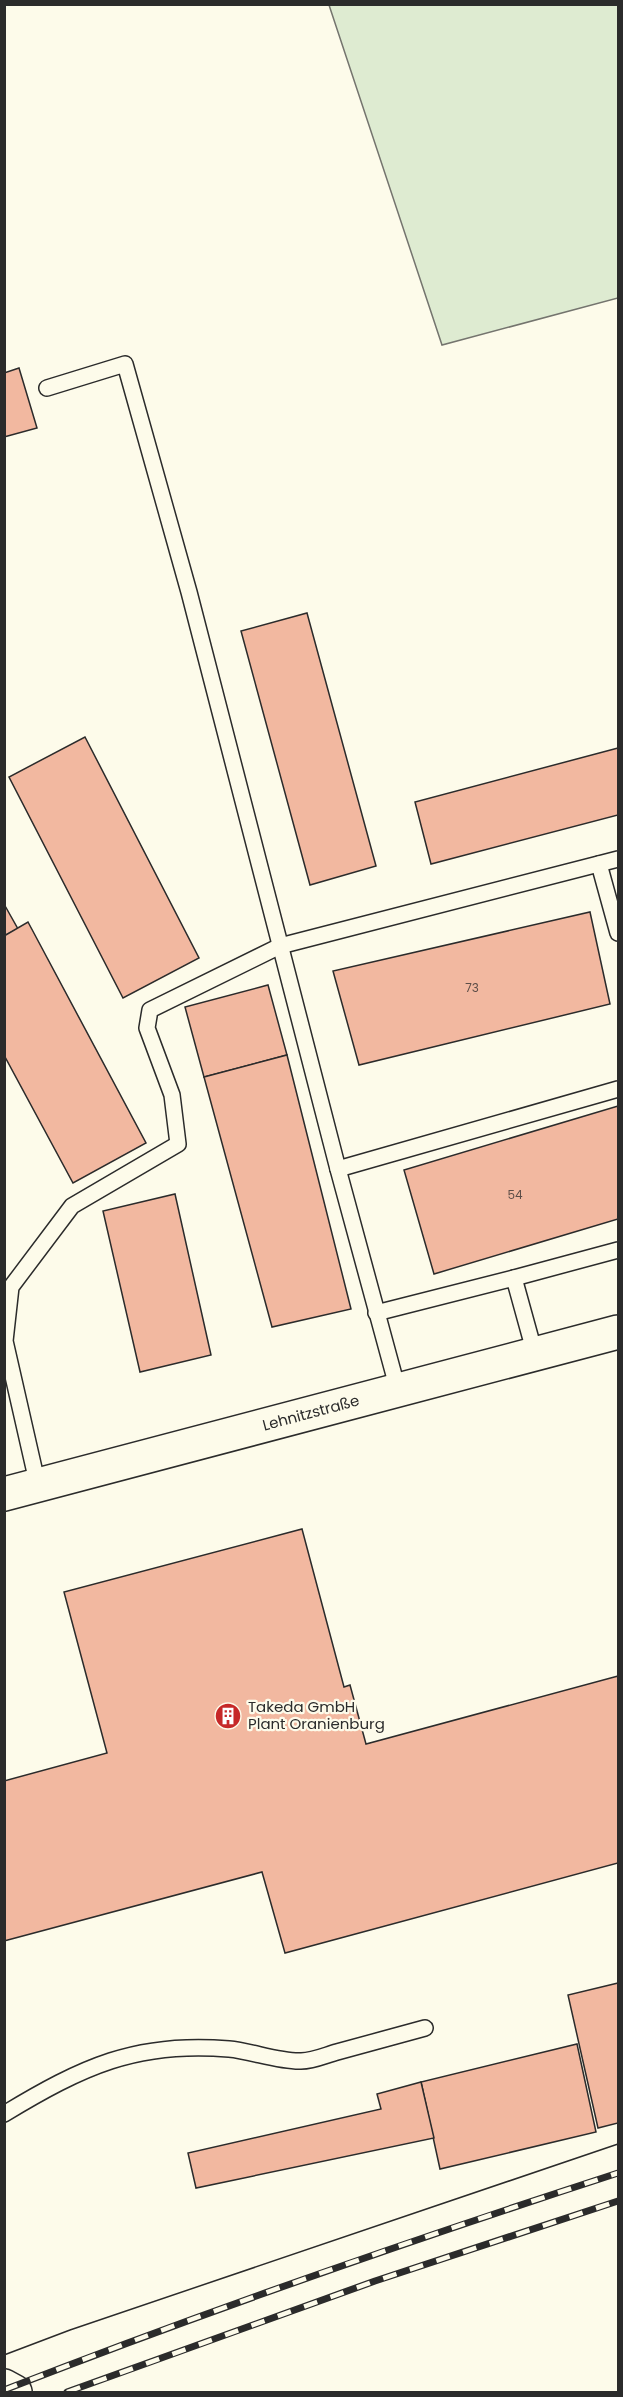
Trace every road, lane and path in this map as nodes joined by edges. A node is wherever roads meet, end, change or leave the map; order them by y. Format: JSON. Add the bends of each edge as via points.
{"nodes":[{"id":1,"x":47,"y":388,"type":"dead end"},
{"id":2,"x":618,"y":859,"type":"edge"},
{"id":3,"x":599,"y":864,"type":"junction"},
{"id":4,"x":618,"y":933,"type":"edge"},
{"id":5,"x":280,"y":946,"type":"junction"},
{"id":6,"x":618,"y":1089,"type":"edge"},
{"id":7,"x":338,"y":1169,"type":"junction"},
{"id":8,"x":618,"y":1250,"type":"edge"},
{"id":9,"x":514,"y":1278,"type":"junction"},
{"id":10,"x":376,"y":1313,"type":"junction"},
{"id":11,"x":618,"y":1332,"type":"edge"},
{"id":12,"x":535,"y":1354,"type":"junction"},
{"id":13,"x":398,"y":1390,"type":"junction"},
{"id":14,"x":38,"y":1486,"type":"junction"},
{"id":15,"x":4,"y":1494,"type":"edge"},
{"id":16,"x":425,"y":2028,"type":"dead end"},
{"id":17,"x":4,"y":2114,"type":"edge"},
{"id":18,"x":4,"y":2386,"type":"edge"},
{"id":19,"x":15,"y":2392,"type":"edge"}],
"edges":[{"from":1,"to":5,"type":"lane","via":[[125,364],[189,592]]},
{"from":2,"to":3,"type":"lane"},
{"from":3,"to":4,"type":"lane"},
{"from":3,"to":5,"type":"lane"},
{"from":5,"to":7,"type":"lane"},
{"from":5,"to":14,"type":"lane","via":[[150,1010],[147,1028],[172,1095],[178,1144],[72,1206],[11,1287],[4,1341]]},
{"from":6,"to":7,"type":"lane"},
{"from":7,"to":10,"type":"lane"},
{"from":8,"to":9,"type":"lane"},
{"from":9,"to":10,"type":"lane"},
{"from":9,"to":12,"type":"lane"},
{"from":10,"to":13,"type":"lane"},
{"from":11,"to":12,"type":"main road","name":"Lehnitzstraße"},
{"from":12,"to":13,"type":"main road","name":"Lehnitzstraße"},
{"from":13,"to":14,"type":"main road","name":"Lehnitzstraße"},
{"from":14,"to":15,"type":"main road","name":"Lehnitzstraße"},
{"from":16,"to":17,"type":"lane","via":[[302,2061],[230,2049],[149,2050],[88,2069]]},
{"from":18,"to":19,"type":"main road"}]}
